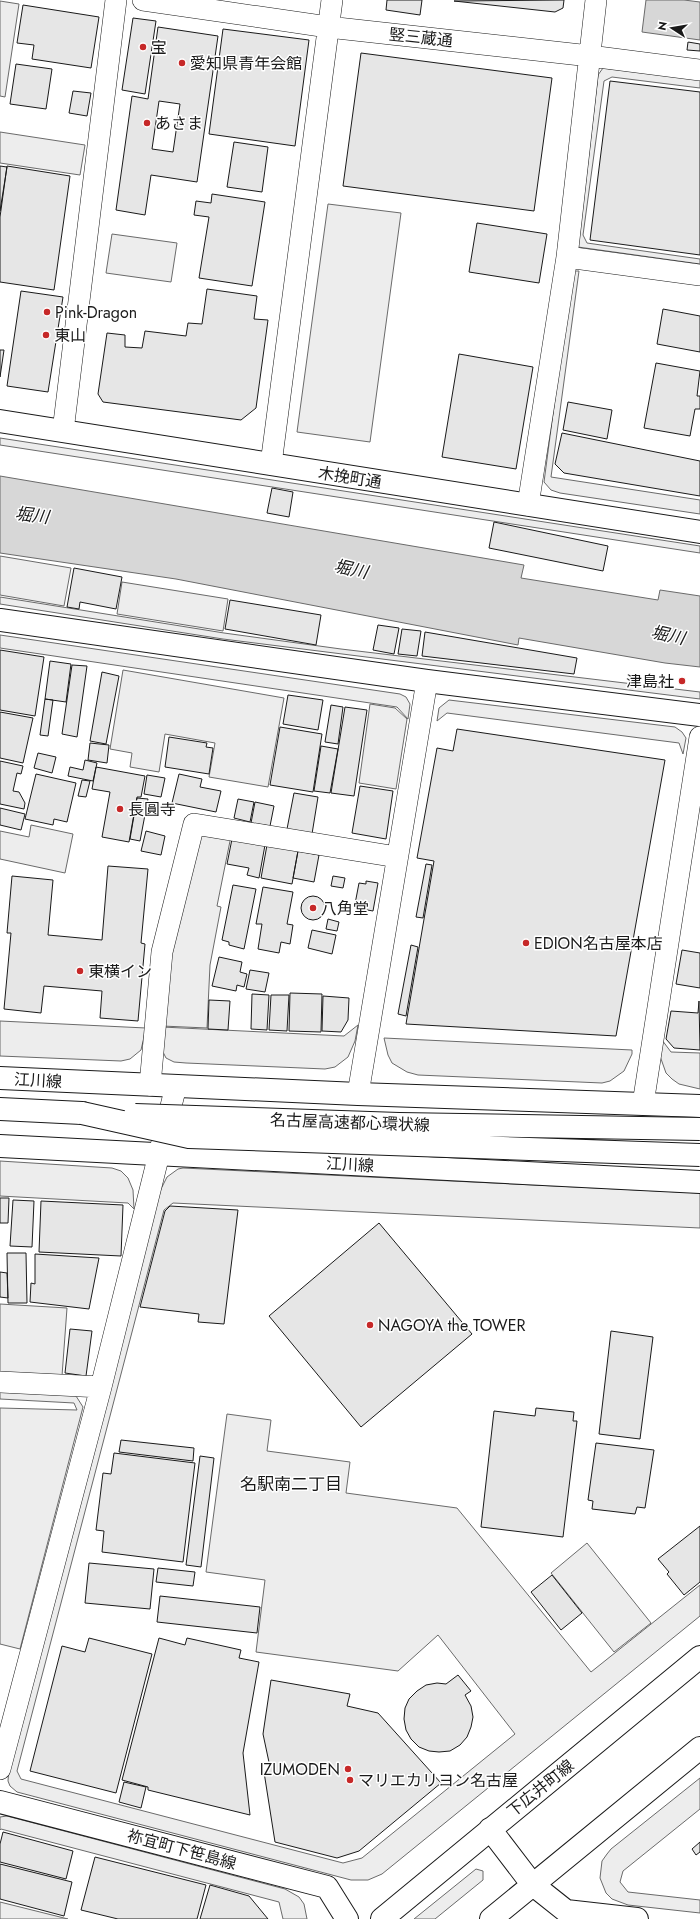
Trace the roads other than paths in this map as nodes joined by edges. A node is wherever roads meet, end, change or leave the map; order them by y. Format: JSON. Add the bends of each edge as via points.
{"nodes":[{"id":1,"x":116,"y":0,"type":"edge"},
{"id":2,"x":143,"y":0,"type":"edge"},
{"id":3,"x":332,"y":0,"type":"edge"},
{"id":4,"x":596,"y":0,"type":"edge"},
{"id":5,"x":328,"y":27,"type":"junction"},
{"id":6,"x":590,"y":56,"type":"junction"},
{"id":7,"x":700,"y":70,"type":"edge"},
{"id":8,"x":567,"y":257,"type":"junction"},
{"id":9,"x":700,"y":275,"type":"edge"},
{"id":10,"x":0,"y":421,"type":"edge"},
{"id":11,"x":63,"y":431,"type":"junction"},
{"id":12,"x":271,"y":464,"type":"junction"},
{"id":13,"x":528,"y":505,"type":"junction"},
{"id":14,"x":700,"y":532,"type":"edge"},
{"id":15,"x":0,"y":620,"type":"edge"},
{"id":16,"x":427,"y":681,"type":"junction"},
{"id":17,"x":700,"y":715,"type":"edge"},
{"id":18,"x":700,"y":738,"type":"edge"},
{"id":19,"x":397,"y":857,"type":"junction"},
{"id":20,"x":0,"y":1078,"type":"edge"},
{"id":21,"x":150,"y":1085,"type":"junction"},
{"id":22,"x":176,"y":1086,"type":"junction"},
{"id":23,"x":358,"y":1094,"type":"junction"},
{"id":24,"x":643,"y":1104,"type":"junction"},
{"id":25,"x":700,"y":1106,"type":"edge"},
{"id":26,"x":0,"y":1109,"type":"edge"},
{"id":27,"x":82,"y":1113,"type":"junction"},
{"id":28,"x":700,"y":1129,"type":"edge"},
{"id":29,"x":0,"y":1146,"type":"edge"},
{"id":30,"x":160,"y":1154,"type":"junction"},
{"id":31,"x":700,"y":1155,"type":"edge"},
{"id":32,"x":700,"y":1182,"type":"edge"},
{"id":33,"x":0,"y":1382,"type":"edge"},
{"id":34,"x":101,"y":1387,"type":"junction"},
{"id":35,"x":700,"y":1657,"type":"edge"},
{"id":36,"x":700,"y":1748,"type":"edge"},
{"id":37,"x":0,"y":1769,"type":"edge"},
{"id":38,"x":0,"y":1802,"type":"edge"},
{"id":39,"x":490,"y":1829,"type":"junction"},
{"id":40,"x":532,"y":1884,"type":"junction"},
{"id":41,"x":607,"y":1917,"type":"edge"},
{"id":42,"x":347,"y":1919,"type":"edge"},
{"id":43,"x":382,"y":1919,"type":"edge"},
{"id":44,"x":491,"y":1919,"type":"edge"},
{"id":45,"x":637,"y":1919,"type":"edge"}],
"edges":[{"from":1,"to":11,"type":"street"},
{"from":2,"to":5,"type":"street","name":"竪三蔵通"},
{"from":3,"to":5,"type":"street"},
{"from":4,"to":6,"type":"street"},
{"from":5,"to":6,"type":"street","name":"竪三蔵通"},
{"from":5,"to":12,"type":"street"},
{"from":6,"to":7,"type":"street","name":"竪三蔵通"},
{"from":6,"to":8,"type":"street"},
{"from":8,"to":9,"type":"street"},
{"from":8,"to":13,"type":"street"},
{"from":10,"to":11,"type":"main road","name":"木挽町通"},
{"from":11,"to":12,"type":"main road","name":"木挽町通"},
{"from":12,"to":13,"type":"main road","name":"木挽町通"},
{"from":13,"to":14,"type":"main road","name":"木挽町通"},
{"from":15,"to":16,"type":"main road"},
{"from":16,"to":17,"type":"main road"},
{"from":16,"to":19,"type":"street"},
{"from":18,"to":24,"type":"street"},
{"from":19,"to":21,"type":"street","via":[[194,824],[162,952]]},
{"from":19,"to":23,"type":"street"},
{"from":20,"to":21,"type":"main road","name":"江川線"},
{"from":21,"to":22,"type":"main road","name":"江川線"},
{"from":22,"to":23,"type":"main road","name":"江川線"},
{"from":22,"to":30,"type":"street"},
{"from":23,"to":24,"type":"main road","name":"江川線"},
{"from":24,"to":25,"type":"main road","name":"江川線"},
{"from":26,"to":27,"type":"main road","name":"名古屋高速都心環状線"},
{"from":27,"to":28,"type":"main road","name":"名古屋高速都心環状線","bridge":true,"via":[[399,1124]]},
{"from":27,"to":31,"type":"main road","bridge":true,"via":[[189,1137]]},
{"from":29,"to":30,"type":"main road","name":"江川線"},
{"from":30,"to":32,"type":"main road","name":"江川線"},
{"from":30,"to":34,"type":"street"},
{"from":33,"to":34,"type":"street"},
{"from":34,"to":37,"type":"street"},
{"from":35,"to":39,"type":"main road","name":"下広井町線"},
{"from":36,"to":40,"type":"main road"},
{"from":38,"to":42,"type":"main road","name":"祢宜町下笹島線","via":[[326,1887]]},
{"from":39,"to":40,"type":"main road"},
{"from":39,"to":43,"type":"main road","name":"下広井町線"},
{"from":40,"to":41,"type":"main road","via":[[566,1912]]},
{"from":40,"to":44,"type":"main road"},
{"from":41,"to":45,"type":"main road"}]}
